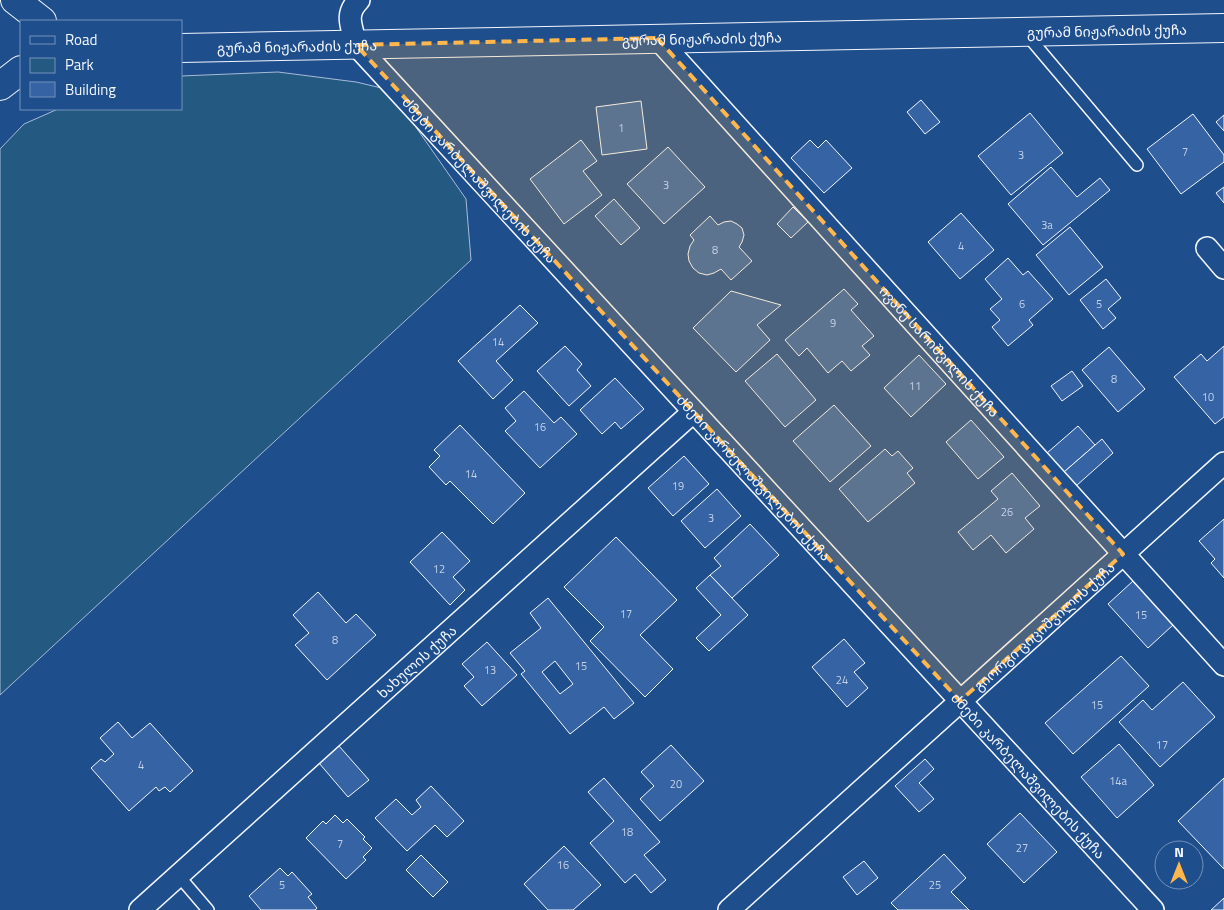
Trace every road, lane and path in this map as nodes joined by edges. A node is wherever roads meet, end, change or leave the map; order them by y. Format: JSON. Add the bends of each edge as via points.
{"nodes":[{"id":1,"x":16,"y":0,"type":"edge"},
{"id":2,"x":359,"y":0,"type":"edge"},
{"id":3,"x":41,"y":20,"type":"edge"},
{"id":4,"x":1224,"y":28,"type":"edge"},
{"id":5,"x":1025,"y":32,"type":"junction"},
{"id":6,"x":657,"y":38,"type":"junction"},
{"id":7,"x":356,"y":45,"type":"junction"},
{"id":8,"x":182,"y":48,"type":"edge"},
{"id":9,"x":20,"y":71,"type":"edge"},
{"id":10,"x":0,"y":86,"type":"edge"},
{"id":11,"x":1137,"y":165,"type":"dead end"},
{"id":12,"x":1207,"y":248,"type":"dead end"},
{"id":13,"x":1224,"y":268,"type":"edge"},
{"id":14,"x":694,"y":412,"type":"junction"},
{"id":15,"x":1224,"y":463,"type":"edge"},
{"id":16,"x":1123,"y":554,"type":"junction"},
{"id":17,"x":1224,"y":665,"type":"edge"},
{"id":18,"x":960,"y":701,"type":"junction"},
{"id":19,"x":178,"y":875,"type":"junction"},
{"id":20,"x":140,"y":910,"type":"edge"},
{"id":21,"x":208,"y":910,"type":"edge"},
{"id":22,"x":729,"y":910,"type":"edge"},
{"id":23,"x":1153,"y":910,"type":"edge"}],
"edges":[{"from":1,"to":3,"type":"street"},
{"from":2,"to":7,"type":"street","via":[[350,12]]},
{"from":4,"to":5,"type":"street","name":"გურამ ნიჟარაძის ქუჩა"},
{"from":5,"to":6,"type":"street","name":"გურამ ნიჟარაძის ქუჩა"},
{"from":5,"to":11,"type":"lane"},
{"from":6,"to":7,"type":"street","name":"გურამ ნიჟარაძის ქუჩა"},
{"from":6,"to":16,"type":"street","name":"ივანე სარიშვილის ქუჩა"},
{"from":7,"to":8,"type":"street","name":"გურამ ნიჟარაძის ქუჩა"},
{"from":7,"to":14,"type":"street","name":"ძმები კარბელაშვილების ქუჩა"},
{"from":9,"to":10,"type":"street"},
{"from":12,"to":13,"type":"street"},
{"from":14,"to":18,"type":"street","name":"ძმები კარბელაშვილების ქუჩა"},
{"from":14,"to":19,"type":"street","name":"ხახულის ქუჩა"},
{"from":15,"to":16,"type":"street","name":"გიორგი ციციშვილის ქუჩა"},
{"from":16,"to":17,"type":"street","name":"ივანე სარიშვილის ქუჩა"},
{"from":16,"to":18,"type":"street","name":"გიორგი ციციშვილის ქუჩა"},
{"from":18,"to":22,"type":"street","name":"გიორგი ციციშვილის ქუჩა"},
{"from":18,"to":23,"type":"street","name":"ძმები კარბელაშვილების ქუჩა"},
{"from":19,"to":20,"type":"street","name":"ხახულის ქუჩა"},
{"from":19,"to":21,"type":"lane"}]}
